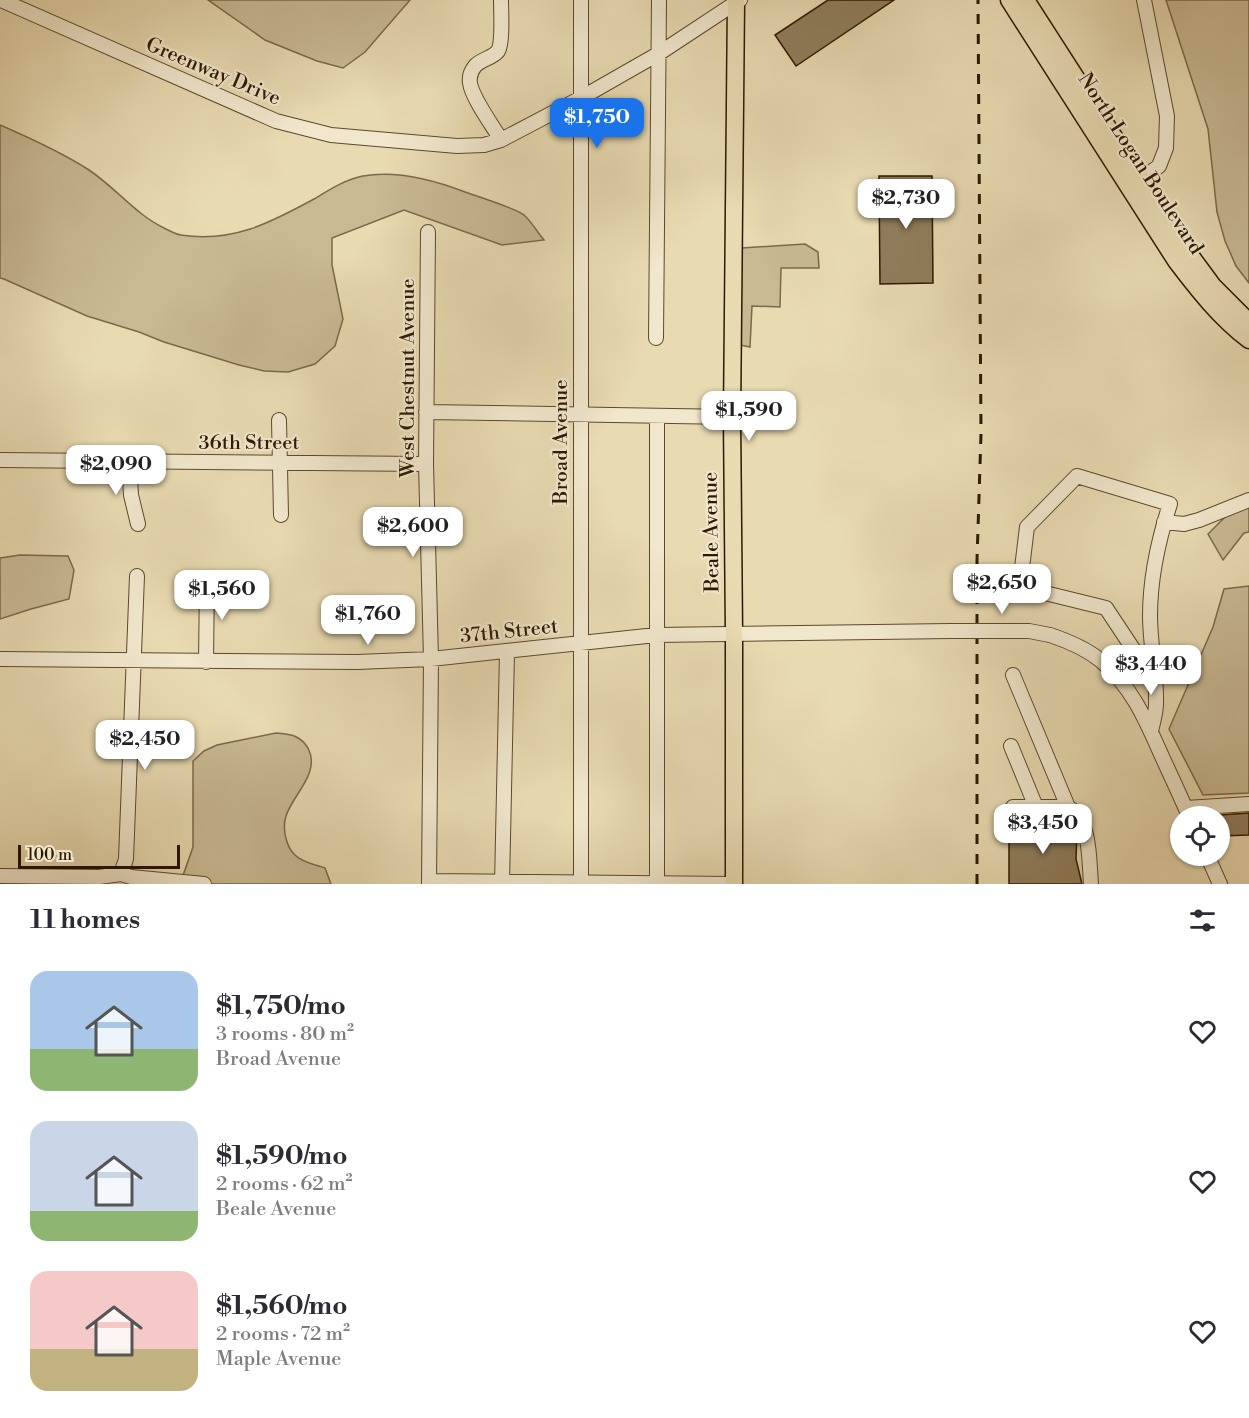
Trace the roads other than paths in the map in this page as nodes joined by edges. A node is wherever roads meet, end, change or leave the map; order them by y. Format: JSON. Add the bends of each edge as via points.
{"nodes":[{"id":1,"x":1,"y":0,"type":"edge"},
{"id":2,"x":501,"y":0,"type":"edge"},
{"id":3,"x":581,"y":0,"type":"edge"},
{"id":4,"x":658,"y":0,"type":"edge"},
{"id":5,"x":1144,"y":0,"type":"edge"},
{"id":6,"x":737,"y":1,"type":"edge"},
{"id":7,"x":1016,"y":2,"type":"edge"},
{"id":8,"x":658,"y":54,"type":"junction"},
{"id":9,"x":581,"y":98,"type":"junction"},
{"id":10,"x":501,"y":140,"type":"junction"},
{"id":11,"x":1135,"y":184,"type":"junction"},
{"id":12,"x":428,"y":232,"type":"dead end"},
{"id":13,"x":1249,"y":322,"type":"edge"},
{"id":14,"x":656,"y":338,"type":"dead end"},
{"id":15,"x":1249,"y":340,"type":"edge"},
{"id":16,"x":426,"y":412,"type":"junction"},
{"id":17,"x":581,"y":414,"type":"junction"},
{"id":18,"x":657,"y":416,"type":"junction"},
{"id":19,"x":732,"y":417,"type":"junction"},
{"id":20,"x":279,"y":420,"type":"dead end"},
{"id":21,"x":0,"y":460,"type":"edge"},
{"id":22,"x":129,"y":462,"type":"junction"},
{"id":23,"x":280,"y":463,"type":"junction"},
{"id":24,"x":426,"y":464,"type":"junction"},
{"id":25,"x":1249,"y":500,"type":"edge"},
{"id":26,"x":281,"y":515,"type":"dead end"},
{"id":27,"x":1164,"y":522,"type":"junction"},
{"id":28,"x":138,"y":524,"type":"dead end"},
{"id":29,"x":137,"y":576,"type":"dead end"},
{"id":30,"x":207,"y":579,"type":"dead end"},
{"id":31,"x":734,"y":634,"type":"junction"},
{"id":32,"x":656,"y":635,"type":"junction"},
{"id":33,"x":580,"y":644,"type":"junction"},
{"id":34,"x":507,"y":652,"type":"junction"},
{"id":35,"x":0,"y":659,"type":"edge"},
{"id":36,"x":431,"y":659,"type":"junction"},
{"id":37,"x":134,"y":661,"type":"junction"},
{"id":38,"x":206,"y":662,"type":"junction"},
{"id":39,"x":1013,"y":675,"type":"dead end"},
{"id":40,"x":1155,"y":682,"type":"junction"},
{"id":41,"x":1151,"y":731,"type":"junction"},
{"id":42,"x":1011,"y":746,"type":"dead end"},
{"id":43,"x":1249,"y":804,"type":"edge"},
{"id":44,"x":1184,"y":806,"type":"edge"},
{"id":45,"x":1230,"y":806,"type":"edge"},
{"id":46,"x":1013,"y":807,"type":"dead end"},
{"id":47,"x":1036,"y":807,"type":"junction"},
{"id":48,"x":1068,"y":807,"type":"junction"},
{"id":49,"x":1212,"y":866,"type":"edge"},
{"id":50,"x":121,"y":874,"type":"junction"},
{"id":51,"x":0,"y":876,"type":"edge"},
{"id":52,"x":429,"y":882,"type":"edge"},
{"id":53,"x":502,"y":883,"type":"edge"},
{"id":54,"x":581,"y":883,"type":"edge"},
{"id":55,"x":204,"y":884,"type":"edge"},
{"id":56,"x":657,"y":884,"type":"edge"},
{"id":57,"x":733,"y":884,"type":"edge"},
{"id":58,"x":1091,"y":884,"type":"edge"},
{"id":59,"x":1220,"y":884,"type":"edge"}],
"edges":[{"from":1,"to":10,"type":"street","name":"Greenway Drive","via":[[276,121],[303,129],[420,144],[466,146]]},
{"from":2,"to":10,"type":"street","via":[[498,51],[478,63],[470,76],[473,92]]},
{"from":3,"to":9,"type":"street","name":"Broad Avenue"},
{"from":4,"to":8,"type":"street"},
{"from":5,"to":11,"type":"street","via":[[1167,116],[1166,148],[1159,166]]},
{"from":6,"to":8,"type":"street","name":"Greenway Drive"},
{"from":6,"to":19,"type":"main road","name":"Beale Avenue"},
{"from":7,"to":11,"type":"main road","name":"North Logan Boulevard"},
{"from":8,"to":9,"type":"street","name":"Greenway Drive"},
{"from":8,"to":14,"type":"street"},
{"from":9,"to":10,"type":"street","name":"Greenway Drive"},
{"from":9,"to":17,"type":"street","name":"Broad Avenue"},
{"from":11,"to":13,"type":"main road","name":"North Logan Boulevard","via":[[1213,286]]},
{"from":11,"to":15,"type":"main road","name":"North Logan Boulevard","via":[[1176,261],[1202,296]]},
{"from":12,"to":16,"type":"street","name":"West Chestnut Avenue"},
{"from":16,"to":17,"type":"street"},
{"from":16,"to":24,"type":"street","name":"West Chestnut Avenue"},
{"from":17,"to":18,"type":"street"},
{"from":17,"to":33,"type":"street","name":"Broad Avenue"},
{"from":18,"to":19,"type":"street"},
{"from":18,"to":32,"type":"street"},
{"from":19,"to":31,"type":"main road","name":"Beale Avenue"},
{"from":20,"to":23,"type":"street"},
{"from":21,"to":22,"type":"street","name":"36th Street"},
{"from":22,"to":23,"type":"street","name":"36th Street"},
{"from":22,"to":28,"type":"street"},
{"from":23,"to":24,"type":"street","name":"36th Street"},
{"from":23,"to":26,"type":"street"},
{"from":24,"to":36,"type":"street","name":"West Chestnut Avenue"},
{"from":25,"to":27,"type":"street","via":[[1184,524]]},
{"from":27,"to":40,"type":"street","via":[[1151,595]]},
{"from":27,"to":40,"type":"street","via":[[1170,504],[1077,476],[1027,527],[1022,568],[1025,581],[1046,593],[1106,608]]},
{"from":29,"to":37,"type":"street"},
{"from":30,"to":38,"type":"street"},
{"from":31,"to":32,"type":"street","name":"37th Street"},
{"from":31,"to":41,"type":"street","name":"37th Street","bridge":true,"via":[[951,630],[1050,635],[1086,650],[1118,676]]},
{"from":31,"to":57,"type":"main road","name":"Beale Avenue"},
{"from":32,"to":33,"type":"street","name":"37th Street"},
{"from":32,"to":56,"type":"street"},
{"from":33,"to":34,"type":"street","name":"37th Street"},
{"from":33,"to":54,"type":"street","name":"Broad Avenue"},
{"from":34,"to":36,"type":"street","name":"37th Street"},
{"from":34,"to":53,"type":"street"},
{"from":35,"to":37,"type":"street","name":"37th Street"},
{"from":36,"to":38,"type":"street","name":"37th Street","via":[[357,663]]},
{"from":36,"to":52,"type":"street","name":"West Chestnut Avenue"},
{"from":37,"to":38,"type":"street","name":"37th Street"},
{"from":37,"to":50,"type":"street","via":[[126,859]]},
{"from":39,"to":48,"type":"street"},
{"from":40,"to":41,"type":"street"},
{"from":41,"to":44,"type":"street","name":"37th Street"},
{"from":42,"to":47,"type":"street"},
{"from":43,"to":45,"type":"street"},
{"from":46,"to":47,"type":"street"},
{"from":47,"to":48,"type":"street"},
{"from":48,"to":58,"type":"street","via":[[1075,811],[1084,829]]},
{"from":49,"to":59,"type":"street"},
{"from":50,"to":51,"type":"street"},
{"from":50,"to":55,"type":"street"},
{"from":52,"to":53,"type":"street"},
{"from":53,"to":54,"type":"street"},
{"from":54,"to":56,"type":"street"},
{"from":56,"to":57,"type":"street"}]}
